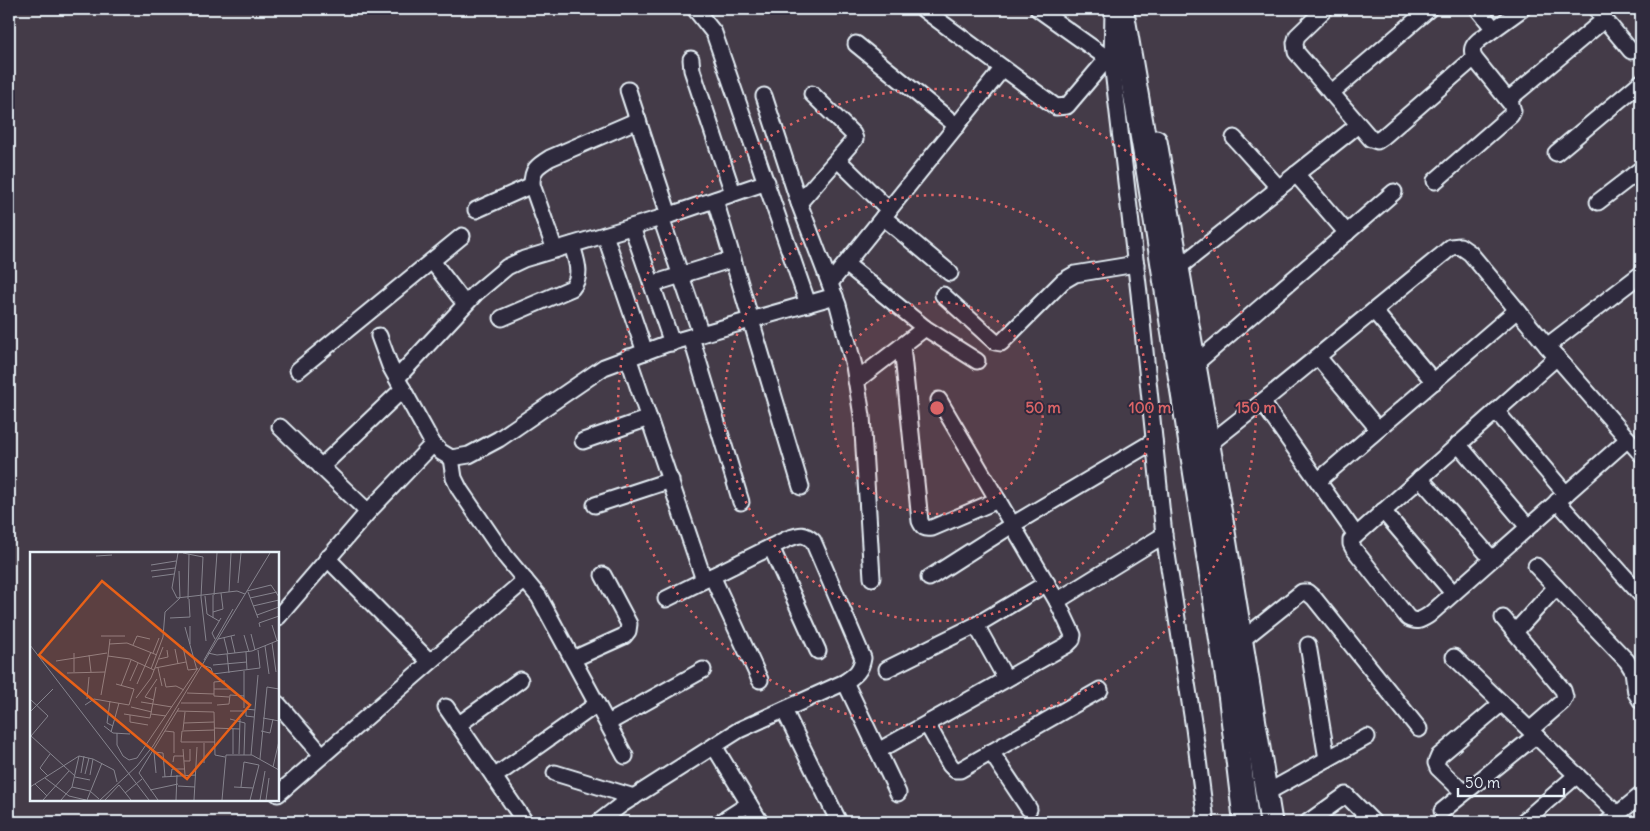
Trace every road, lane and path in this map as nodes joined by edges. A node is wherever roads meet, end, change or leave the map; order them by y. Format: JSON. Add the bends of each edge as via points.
{"nodes":[{"id":1,"x":695,"y":9,"type":"edge"},
{"id":2,"x":922,"y":9,"type":"edge"},
{"id":3,"x":1038,"y":9,"type":"edge"},
{"id":4,"x":1113,"y":9,"type":"edge"},
{"id":5,"x":1121,"y":9,"type":"edge"},
{"id":6,"x":1325,"y":9,"type":"edge"},
{"id":7,"x":1429,"y":9,"type":"edge"},
{"id":8,"x":1478,"y":9,"type":"edge"},
{"id":9,"x":1522,"y":9,"type":"edge"},
{"id":10,"x":1601,"y":14,"type":"edge"},
{"id":11,"x":1494,"y":29,"type":"junction"},
{"id":12,"x":856,"y":44,"type":"dead end"},
{"id":13,"x":1631,"y":50,"type":"dead end"},
{"id":14,"x":1474,"y":58,"type":"junction"},
{"id":15,"x":691,"y":59,"type":"dead end"},
{"id":16,"x":1110,"y":60,"type":"junction"},
{"id":17,"x":1003,"y":68,"type":"junction"},
{"id":18,"x":1132,"y":77,"type":"junction"},
{"id":19,"x":1641,"y":82,"type":"edge"},
{"id":20,"x":628,"y":90,"type":"dead end"},
{"id":21,"x":1332,"y":93,"type":"junction"},
{"id":22,"x":812,"y":94,"type":"dead end"},
{"id":23,"x":764,"y":96,"type":"dead end"},
{"id":24,"x":1508,"y":100,"type":"junction"},
{"id":25,"x":638,"y":120,"type":"junction"},
{"id":26,"x":1358,"y":125,"type":"junction"},
{"id":27,"x":957,"y":126,"type":"junction"},
{"id":28,"x":1234,"y":138,"type":"dead end"},
{"id":29,"x":1556,"y":153,"type":"dead end"},
{"id":30,"x":838,"y":160,"type":"junction"},
{"id":31,"x":1641,"y":170,"type":"edge"},
{"id":32,"x":1296,"y":174,"type":"junction"},
{"id":33,"x":1435,"y":181,"type":"dead end"},
{"id":34,"x":767,"y":182,"type":"junction"},
{"id":35,"x":532,"y":185,"type":"junction"},
{"id":36,"x":1278,"y":188,"type":"junction"},
{"id":37,"x":1394,"y":192,"type":"dead end"},
{"id":38,"x":734,"y":193,"type":"junction"},
{"id":39,"x":715,"y":200,"type":"junction"},
{"id":40,"x":1598,"y":202,"type":"dead end"},
{"id":41,"x":799,"y":203,"type":"junction"},
{"id":42,"x":476,"y":210,"type":"dead end"},
{"id":43,"x":886,"y":214,"type":"junction"},
{"id":44,"x":665,"y":216,"type":"junction"},
{"id":45,"x":632,"y":227,"type":"junction"},
{"id":46,"x":1347,"y":233,"type":"junction"},
{"id":47,"x":605,"y":235,"type":"junction"},
{"id":48,"x":462,"y":236,"type":"dead end"},
{"id":49,"x":572,"y":245,"type":"junction"},
{"id":50,"x":555,"y":250,"type":"junction"},
{"id":51,"x":732,"y":259,"type":"junction"},
{"id":52,"x":432,"y":261,"type":"junction"},
{"id":53,"x":846,"y":264,"type":"junction"},
{"id":54,"x":1136,"y":264,"type":"junction"},
{"id":55,"x":1178,"y":268,"type":"junction"},
{"id":56,"x":950,"y":273,"type":"dead end"},
{"id":57,"x":1641,"y":274,"type":"edge"},
{"id":58,"x":680,"y":276,"type":"junction"},
{"id":59,"x":652,"y":284,"type":"junction"},
{"id":60,"x":832,"y":290,"type":"junction"},
{"id":61,"x":943,"y":294,"type":"dead end"},
{"id":62,"x":466,"y":304,"type":"junction"},
{"id":63,"x":808,"y":304,"type":"junction"},
{"id":64,"x":1517,"y":310,"type":"junction"},
{"id":65,"x":1374,"y":312,"type":"junction"},
{"id":66,"x":502,"y":318,"type":"dead end"},
{"id":67,"x":751,"y":320,"type":"junction"},
{"id":68,"x":925,"y":328,"type":"junction"},
{"id":69,"x":379,"y":336,"type":"dead end"},
{"id":70,"x":696,"y":336,"type":"junction"},
{"id":71,"x":672,"y":343,"type":"junction"},
{"id":72,"x":902,"y":346,"type":"junction"},
{"id":73,"x":645,"y":352,"type":"junction"},
{"id":74,"x":1552,"y":352,"type":"junction"},
{"id":75,"x":628,"y":357,"type":"junction"},
{"id":76,"x":1318,"y":357,"type":"junction"},
{"id":77,"x":977,"y":361,"type":"dead end"},
{"id":78,"x":1195,"y":364,"type":"junction"},
{"id":79,"x":298,"y":370,"type":"dead end"},
{"id":80,"x":856,"y":381,"type":"junction"},
{"id":81,"x":1434,"y":382,"type":"junction"},
{"id":82,"x":400,"y":383,"type":"junction"},
{"id":83,"x":939,"y":400,"type":"dead end"},
{"id":84,"x":1262,"y":402,"type":"junction"},
{"id":85,"x":1496,"y":411,"type":"junction"},
{"id":86,"x":649,"y":418,"type":"junction"},
{"id":87,"x":280,"y":427,"type":"dead end"},
{"id":88,"x":1378,"y":429,"type":"junction"},
{"id":89,"x":1628,"y":439,"type":"junction"},
{"id":90,"x":583,"y":441,"type":"dead end"},
{"id":91,"x":1154,"y":441,"type":"junction"},
{"id":92,"x":433,"y":444,"type":"junction"},
{"id":93,"x":1209,"y":444,"type":"junction"},
{"id":94,"x":1458,"y":444,"type":"junction"},
{"id":95,"x":1641,"y":454,"type":"edge"},
{"id":96,"x":451,"y":458,"type":"junction"},
{"id":97,"x":321,"y":466,"type":"junction"},
{"id":98,"x":1420,"y":478,"type":"junction"},
{"id":99,"x":670,"y":480,"type":"junction"},
{"id":100,"x":1318,"y":481,"type":"junction"},
{"id":101,"x":801,"y":487,"type":"dead end"},
{"id":102,"x":1562,"y":497,"type":"junction"},
{"id":103,"x":998,"y":500,"type":"junction"},
{"id":104,"x":741,"y":502,"type":"dead end"},
{"id":105,"x":595,"y":505,"type":"dead end"},
{"id":106,"x":1383,"y":511,"type":"junction"},
{"id":107,"x":368,"y":512,"type":"junction"},
{"id":108,"x":1012,"y":525,"type":"junction"},
{"id":109,"x":1528,"y":527,"type":"junction"},
{"id":110,"x":1164,"y":535,"type":"junction"},
{"id":111,"x":1356,"y":535,"type":"junction"},
{"id":112,"x":771,"y":547,"type":"junction"},
{"id":113,"x":328,"y":558,"type":"junction"},
{"id":114,"x":1492,"y":559,"type":"junction"},
{"id":115,"x":1536,"y":566,"type":"dead end"},
{"id":116,"x":603,"y":575,"type":"dead end"},
{"id":117,"x":708,"y":578,"type":"junction"},
{"id":118,"x":872,"y":578,"type":"dead end"},
{"id":119,"x":929,"y":578,"type":"dead end"},
{"id":120,"x":525,"y":580,"type":"junction"},
{"id":121,"x":1047,"y":584,"type":"junction"},
{"id":122,"x":1556,"y":587,"type":"junction"},
{"id":123,"x":1453,"y":593,"type":"junction"},
{"id":124,"x":1641,"y":595,"type":"edge"},
{"id":125,"x":666,"y":599,"type":"dead end"},
{"id":126,"x":1057,"y":602,"type":"junction"},
{"id":127,"x":279,"y":616,"type":"edge"},
{"id":128,"x":1503,"y":618,"type":"dead end"},
{"id":129,"x":976,"y":625,"type":"junction"},
{"id":130,"x":1515,"y":632,"type":"junction"},
{"id":131,"x":1242,"y":640,"type":"junction"},
{"id":132,"x":1308,"y":645,"type":"dead end"},
{"id":133,"x":818,"y":651,"type":"dead end"},
{"id":134,"x":1454,"y":657,"type":"dead end"},
{"id":135,"x":573,"y":659,"type":"junction"},
{"id":136,"x":430,"y":662,"type":"junction"},
{"id":137,"x":887,"y":669,"type":"dead end"},
{"id":138,"x":702,"y":670,"type":"dead end"},
{"id":139,"x":1006,"y":679,"type":"junction"},
{"id":140,"x":520,"y":680,"type":"dead end"},
{"id":141,"x":760,"y":680,"type":"dead end"},
{"id":142,"x":845,"y":682,"type":"junction"},
{"id":143,"x":1100,"y":690,"type":"dead end"},
{"id":144,"x":1641,"y":701,"type":"edge"},
{"id":145,"x":1502,"y":703,"type":"junction"},
{"id":146,"x":598,"y":704,"type":"junction"},
{"id":147,"x":279,"y":705,"type":"edge"},
{"id":148,"x":446,"y":707,"type":"dead end"},
{"id":149,"x":784,"y":710,"type":"junction"},
{"id":150,"x":608,"y":723,"type":"junction"},
{"id":151,"x":927,"y":724,"type":"junction"},
{"id":152,"x":458,"y":725,"type":"junction"},
{"id":153,"x":1419,"y":729,"type":"dead end"},
{"id":154,"x":1533,"y":733,"type":"junction"},
{"id":155,"x":1367,"y":737,"type":"dead end"},
{"id":156,"x":714,"y":746,"type":"junction"},
{"id":157,"x":878,"y":751,"type":"junction"},
{"id":158,"x":991,"y":752,"type":"junction"},
{"id":159,"x":322,"y":755,"type":"junction"},
{"id":160,"x":625,"y":756,"type":"dead end"},
{"id":161,"x":1327,"y":759,"type":"junction"},
{"id":162,"x":555,"y":773,"type":"dead end"},
{"id":163,"x":1577,"y":775,"type":"junction"},
{"id":164,"x":494,"y":777,"type":"junction"},
{"id":165,"x":279,"y":793,"type":"edge"},
{"id":166,"x":898,"y":793,"type":"dead end"},
{"id":167,"x":1266,"y":793,"type":"junction"},
{"id":168,"x":1464,"y":793,"type":"junction"},
{"id":169,"x":1641,"y":795,"type":"edge"},
{"id":170,"x":634,"y":797,"type":"junction"},
{"id":171,"x":749,"y":804,"type":"junction"},
{"id":172,"x":1028,"y":809,"type":"dead end"},
{"id":173,"x":1442,"y":811,"type":"dead end"},
{"id":174,"x":1612,"y":818,"type":"edge"},
{"id":175,"x":1272,"y":821,"type":"edge"},
{"id":176,"x":525,"y":822,"type":"edge"},
{"id":177,"x":599,"y":822,"type":"edge"},
{"id":178,"x":721,"y":822,"type":"edge"},
{"id":179,"x":760,"y":822,"type":"edge"},
{"id":180,"x":839,"y":822,"type":"edge"},
{"id":181,"x":1206,"y":822,"type":"edge"},
{"id":182,"x":1246,"y":822,"type":"edge"},
{"id":183,"x":1308,"y":822,"type":"edge"},
{"id":184,"x":1373,"y":822,"type":"edge"},
{"id":185,"x":1522,"y":822,"type":"edge"}],
"edges":[{"from":1,"to":34,"type":"street","via":[[714,33]]},
{"from":2,"to":17,"type":"street"},
{"from":3,"to":16,"type":"street"},
{"from":4,"to":16,"type":"street"},
{"from":5,"to":18,"type":"main road"},
{"from":5,"to":55,"type":"street","via":[[1135,22]]},
{"from":6,"to":21,"type":"street","via":[[1294,43],[1296,52]]},
{"from":7,"to":21,"type":"street"},
{"from":8,"to":11,"type":"street"},
{"from":9,"to":11,"type":"street"},
{"from":10,"to":13,"type":"street"},
{"from":10,"to":24,"type":"street"},
{"from":11,"to":14,"type":"street","via":[[1474,44],[1471,51]]},
{"from":12,"to":27,"type":"street"},
{"from":14,"to":24,"type":"street"},
{"from":14,"to":26,"type":"street","via":[[1377,141]]},
{"from":15,"to":38,"type":"street"},
{"from":16,"to":17,"type":"street","via":[[1067,106],[1061,108]]},
{"from":16,"to":18,"type":"street"},
{"from":16,"to":54,"type":"street"},
{"from":17,"to":27,"type":"street"},
{"from":18,"to":182,"type":"main road","via":[[1231,697]]},
{"from":19,"to":29,"type":"street"},
{"from":20,"to":25,"type":"street"},
{"from":21,"to":26,"type":"street"},
{"from":22,"to":30,"type":"street","via":[[853,134],[852,143]]},
{"from":23,"to":41,"type":"street"},
{"from":24,"to":33,"type":"street","via":[[1514,108],[1511,115]]},
{"from":25,"to":35,"type":"street","via":[[550,158],[537,166],[532,175]]},
{"from":25,"to":44,"type":"street"},
{"from":26,"to":32,"type":"street"},
{"from":27,"to":43,"type":"street"},
{"from":28,"to":36,"type":"street"},
{"from":30,"to":41,"type":"street"},
{"from":30,"to":43,"type":"street"},
{"from":31,"to":40,"type":"street"},
{"from":32,"to":36,"type":"street"},
{"from":32,"to":46,"type":"street"},
{"from":34,"to":38,"type":"street"},
{"from":34,"to":63,"type":"street"},
{"from":35,"to":42,"type":"street"},
{"from":35,"to":50,"type":"street"},
{"from":36,"to":55,"type":"street"},
{"from":37,"to":46,"type":"street"},
{"from":38,"to":39,"type":"street"},
{"from":39,"to":44,"type":"street"},
{"from":39,"to":51,"type":"street"},
{"from":41,"to":60,"type":"street"},
{"from":43,"to":53,"type":"street"},
{"from":43,"to":56,"type":"street"},
{"from":44,"to":45,"type":"street"},
{"from":44,"to":58,"type":"street"},
{"from":45,"to":47,"type":"street"},
{"from":45,"to":59,"type":"street"},
{"from":46,"to":78,"type":"street"},
{"from":47,"to":49,"type":"street"},
{"from":47,"to":73,"type":"street"},
{"from":48,"to":52,"type":"street"},
{"from":49,"to":50,"type":"street"},
{"from":49,"to":66,"type":"street","via":[[579,274],[572,288]]},
{"from":50,"to":62,"type":"street","via":[[507,267]]},
{"from":51,"to":58,"type":"street"},
{"from":51,"to":67,"type":"street"},
{"from":52,"to":62,"type":"street"},
{"from":52,"to":79,"type":"street"},
{"from":53,"to":60,"type":"street"},
{"from":53,"to":68,"type":"street"},
{"from":54,"to":61,"type":"street","via":[[1081,273],[1063,281],[1001,344]]},
{"from":54,"to":91,"type":"street"},
{"from":55,"to":78,"type":"street"},
{"from":57,"to":74,"type":"street"},
{"from":58,"to":59,"type":"street"},
{"from":58,"to":70,"type":"street"},
{"from":59,"to":71,"type":"street"},
{"from":60,"to":63,"type":"street"},
{"from":60,"to":80,"type":"street"},
{"from":62,"to":82,"type":"street"},
{"from":63,"to":67,"type":"street"},
{"from":64,"to":65,"type":"street","via":[[1460,246],[1451,247]]},
{"from":64,"to":74,"type":"street"},
{"from":64,"to":81,"type":"street"},
{"from":65,"to":76,"type":"street"},
{"from":65,"to":81,"type":"street"},
{"from":67,"to":70,"type":"street"},
{"from":67,"to":101,"type":"street"},
{"from":68,"to":72,"type":"street"},
{"from":68,"to":77,"type":"street"},
{"from":69,"to":82,"type":"street"},
{"from":70,"to":71,"type":"street"},
{"from":70,"to":104,"type":"street"},
{"from":71,"to":73,"type":"street"},
{"from":72,"to":80,"type":"street"},
{"from":72,"to":103,"type":"street","via":[[922,526],[932,528]]},
{"from":73,"to":75,"type":"street"},
{"from":74,"to":85,"type":"street"},
{"from":74,"to":89,"type":"street"},
{"from":75,"to":86,"type":"street"},
{"from":75,"to":96,"type":"street","via":[[604,367],[498,439],[469,454]]},
{"from":76,"to":84,"type":"street"},
{"from":76,"to":88,"type":"street"},
{"from":78,"to":93,"type":"street"},
{"from":80,"to":118,"type":"street","via":[[862,416]]},
{"from":81,"to":88,"type":"street"},
{"from":82,"to":92,"type":"street"},
{"from":82,"to":97,"type":"street"},
{"from":83,"to":103,"type":"street"},
{"from":84,"to":93,"type":"street"},
{"from":84,"to":100,"type":"street"},
{"from":85,"to":94,"type":"street"},
{"from":85,"to":102,"type":"street"},
{"from":86,"to":90,"type":"street"},
{"from":86,"to":99,"type":"street"},
{"from":87,"to":97,"type":"street"},
{"from":88,"to":100,"type":"street"},
{"from":89,"to":95,"type":"street"},
{"from":89,"to":102,"type":"street"},
{"from":91,"to":108,"type":"street"},
{"from":91,"to":110,"type":"street"},
{"from":92,"to":96,"type":"street"},
{"from":92,"to":107,"type":"street"},
{"from":93,"to":131,"type":"street"},
{"from":94,"to":98,"type":"street"},
{"from":94,"to":109,"type":"street"},
{"from":96,"to":120,"type":"street","via":[[454,478],[460,490],[504,556]]},
{"from":97,"to":107,"type":"street"},
{"from":98,"to":106,"type":"street"},
{"from":98,"to":114,"type":"street"},
{"from":99,"to":105,"type":"street"},
{"from":99,"to":117,"type":"street"},
{"from":100,"to":111,"type":"street"},
{"from":102,"to":109,"type":"street"},
{"from":102,"to":124,"type":"street"},
{"from":103,"to":108,"type":"street"},
{"from":106,"to":111,"type":"street"},
{"from":106,"to":123,"type":"street"},
{"from":107,"to":113,"type":"street"},
{"from":108,"to":119,"type":"street"},
{"from":108,"to":121,"type":"street"},
{"from":109,"to":114,"type":"street"},
{"from":110,"to":126,"type":"street"},
{"from":110,"to":181,"type":"street"},
{"from":111,"to":123,"type":"street","via":[[1350,544],[1408,618],[1421,620]]},
{"from":112,"to":117,"type":"street"},
{"from":112,"to":133,"type":"street"},
{"from":112,"to":142,"type":"street","via":[[799,535],[813,541],[863,658],[858,674]]},
{"from":113,"to":127,"type":"street"},
{"from":113,"to":136,"type":"street"},
{"from":114,"to":123,"type":"street"},
{"from":115,"to":122,"type":"street"},
{"from":116,"to":135,"type":"street","via":[[629,624],[628,631],[624,636]]},
{"from":117,"to":125,"type":"street"},
{"from":117,"to":141,"type":"street"},
{"from":120,"to":135,"type":"street","via":[[539,596]]},
{"from":120,"to":136,"type":"street"},
{"from":121,"to":126,"type":"street"},
{"from":121,"to":129,"type":"street"},
{"from":122,"to":130,"type":"street"},
{"from":122,"to":144,"type":"street","via":[[1627,661]]},
{"from":126,"to":139,"type":"street","via":[[1071,627],[1072,640]]},
{"from":128,"to":130,"type":"street"},
{"from":129,"to":137,"type":"street"},
{"from":129,"to":139,"type":"street"},
{"from":130,"to":154,"type":"street","via":[[1563,690],[1565,697]]},
{"from":131,"to":153,"type":"street","via":[[1302,592],[1307,592]]},
{"from":131,"to":167,"type":"street"},
{"from":132,"to":161,"type":"street"},
{"from":134,"to":145,"type":"street"},
{"from":135,"to":146,"type":"street"},
{"from":136,"to":159,"type":"street"},
{"from":138,"to":150,"type":"street"},
{"from":139,"to":151,"type":"street"},
{"from":140,"to":152,"type":"street"},
{"from":142,"to":149,"type":"street"},
{"from":142,"to":157,"type":"street"},
{"from":143,"to":158,"type":"street"},
{"from":145,"to":154,"type":"street"},
{"from":145,"to":168,"type":"street","via":[[1436,762],[1438,768]]},
{"from":146,"to":150,"type":"street"},
{"from":146,"to":164,"type":"street"},
{"from":147,"to":159,"type":"street"},
{"from":148,"to":152,"type":"street"},
{"from":149,"to":156,"type":"street","via":[[739,730]]},
{"from":149,"to":180,"type":"street"},
{"from":150,"to":160,"type":"street"},
{"from":151,"to":157,"type":"street"},
{"from":151,"to":158,"type":"street","via":[[955,770]]},
{"from":152,"to":164,"type":"street"},
{"from":154,"to":163,"type":"street"},
{"from":154,"to":168,"type":"street"},
{"from":155,"to":161,"type":"street"},
{"from":156,"to":170,"type":"street"},
{"from":156,"to":171,"type":"street"},
{"from":157,"to":166,"type":"street"},
{"from":158,"to":172,"type":"street"},
{"from":159,"to":165,"type":"street"},
{"from":161,"to":167,"type":"street"},
{"from":162,"to":170,"type":"street"},
{"from":163,"to":174,"type":"street"},
{"from":163,"to":185,"type":"street"},
{"from":164,"to":176,"type":"street"},
{"from":167,"to":175,"type":"street"},
{"from":168,"to":173,"type":"street"},
{"from":169,"to":174,"type":"street"},
{"from":170,"to":177,"type":"street"},
{"from":171,"to":178,"type":"street"},
{"from":171,"to":179,"type":"street"},
{"from":183,"to":184,"type":"street","via":[[1346,795]]}]}
